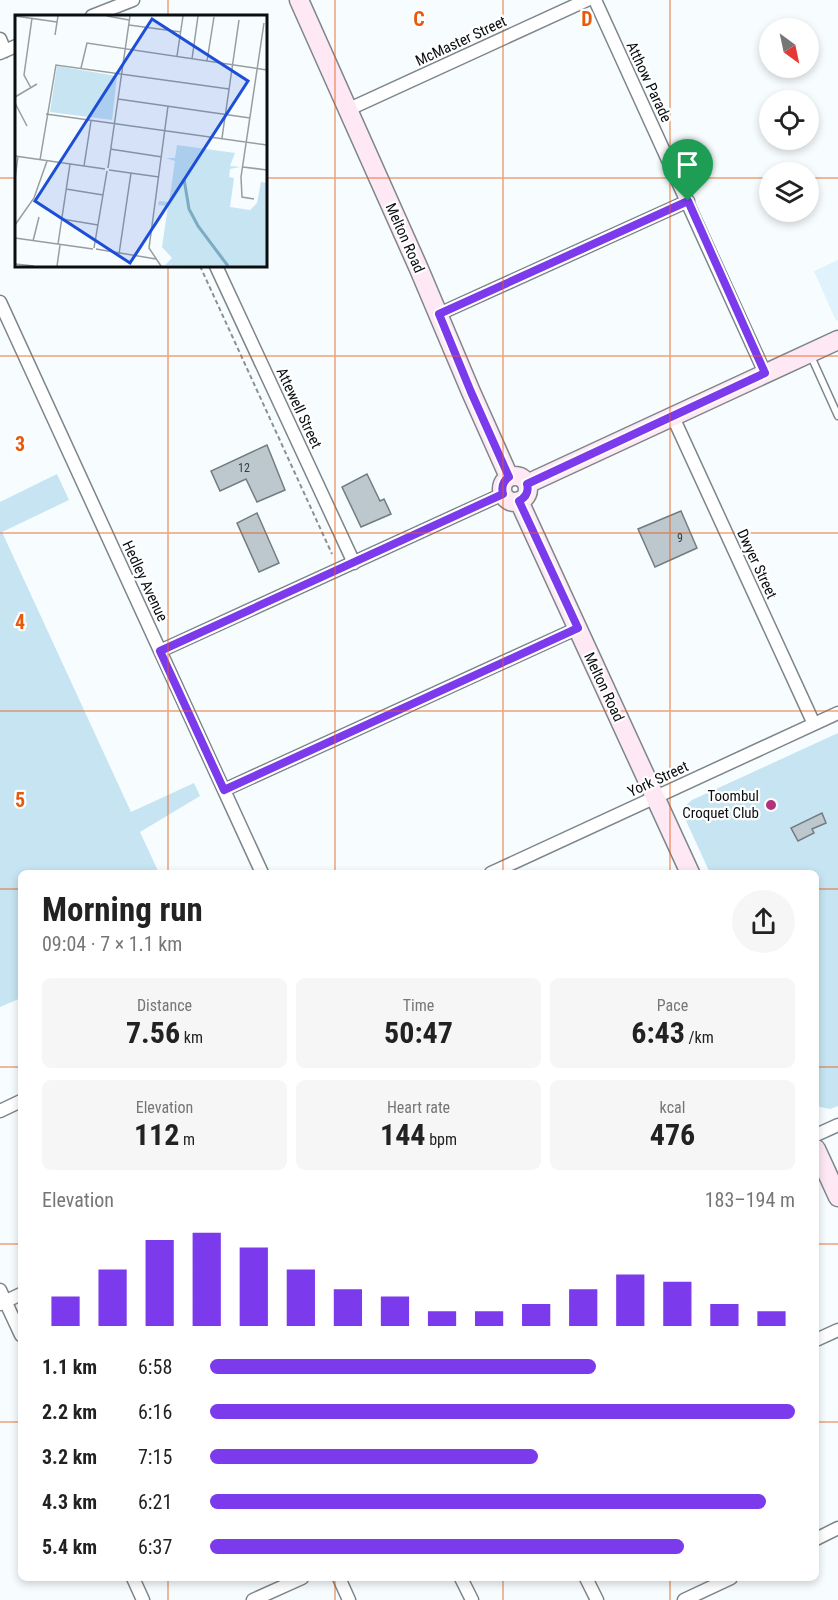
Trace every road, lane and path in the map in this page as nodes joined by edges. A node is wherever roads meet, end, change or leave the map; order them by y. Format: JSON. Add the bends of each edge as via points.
{"nodes":[{"id":1,"x":133,"y":0,"type":"edge"},
{"id":2,"x":299,"y":0,"type":"edge"},
{"id":3,"x":588,"y":0,"type":"edge"},
{"id":4,"x":595,"y":0,"type":"edge"},
{"id":5,"x":98,"y":15,"type":"edge"},
{"id":6,"x":0,"y":39,"type":"edge"},
{"id":7,"x":7,"y":50,"type":"edge"},
{"id":8,"x":347,"y":110,"type":"junction"},
{"id":9,"x":688,"y":201,"type":"junction"},
{"id":10,"x":200,"y":267,"type":"edge"},
{"id":11,"x":216,"y":267,"type":"edge"},
{"id":12,"x":0,"y":302,"type":"edge"},
{"id":13,"x":439,"y":314,"type":"junction"},
{"id":14,"x":838,"y":340,"type":"edge"},
{"id":15,"x":810,"y":353,"type":"junction"},
{"id":16,"x":765,"y":373,"type":"junction"},
{"id":17,"x":672,"y":415,"type":"junction"},
{"id":18,"x":838,"y":416,"type":"edge"},
{"id":19,"x":511,"y":490,"type":"junction"},
{"id":20,"x":332,"y":554,"type":"dead end"},
{"id":21,"x":354,"y":563,"type":"junction"},
{"id":22,"x":578,"y":628,"type":"junction"},
{"id":23,"x":160,"y":651,"type":"junction"},
{"id":24,"x":838,"y":713,"type":"edge"},
{"id":25,"x":814,"y":724,"type":"junction"},
{"id":26,"x":224,"y":790,"type":"junction"},
{"id":27,"x":655,"y":797,"type":"junction"},
{"id":28,"x":261,"y":870,"type":"edge"},
{"id":29,"x":497,"y":870,"type":"edge"},
{"id":30,"x":689,"y":870,"type":"edge"},
{"id":31,"x":18,"y":1102,"type":"edge"},
{"id":32,"x":0,"y":1111,"type":"edge"},
{"id":33,"x":838,"y":1125,"type":"edge"},
{"id":34,"x":819,"y":1134,"type":"edge"},
{"id":35,"x":819,"y":1156,"type":"edge"},
{"id":36,"x":838,"y":1197,"type":"edge"},
{"id":37,"x":18,"y":1295,"type":"edge"},
{"id":38,"x":2,"y":1298,"type":"edge"},
{"id":39,"x":18,"y":1329,"type":"edge"},
{"id":40,"x":838,"y":1330,"type":"edge"},
{"id":41,"x":819,"y":1339,"type":"edge"},
{"id":42,"x":838,"y":1528,"type":"edge"},
{"id":43,"x":819,"y":1538,"type":"edge"},
{"id":44,"x":134,"y":1581,"type":"edge"},
{"id":45,"x":295,"y":1581,"type":"edge"},
{"id":46,"x":340,"y":1581,"type":"edge"},
{"id":47,"x":462,"y":1581,"type":"edge"},
{"id":48,"x":588,"y":1581,"type":"edge"},
{"id":49,"x":725,"y":1581,"type":"edge"},
{"id":50,"x":143,"y":1600,"type":"edge"},
{"id":51,"x":253,"y":1600,"type":"edge"},
{"id":52,"x":349,"y":1600,"type":"edge"},
{"id":53,"x":472,"y":1600,"type":"edge"},
{"id":54,"x":597,"y":1600,"type":"edge"},
{"id":55,"x":684,"y":1600,"type":"edge"}],
"edges":[{"from":1,"to":5,"type":"street"},
{"from":2,"to":8,"type":"street","name":"Melton Road"},
{"from":3,"to":8,"type":"street","name":"McMaster Street"},
{"from":4,"to":9,"type":"street","name":"Atthow Parade"},
{"from":6,"to":7,"type":"street"},
{"from":8,"to":13,"type":"street","name":"Melton Road"},
{"from":9,"to":13,"type":"street"},
{"from":9,"to":16,"type":"street","name":"Atthow Parade"},
{"from":10,"to":20,"type":"path"},
{"from":11,"to":21,"type":"street","name":"Attewell Street"},
{"from":12,"to":23,"type":"street","name":"Hedley Avenue"},
{"from":13,"to":19,"type":"street","name":"Melton Road"},
{"from":14,"to":15,"type":"street"},
{"from":15,"to":16,"type":"street"},
{"from":15,"to":18,"type":"lane"},
{"from":16,"to":17,"type":"street"},
{"from":17,"to":19,"type":"street","via":[[527,484],[517,476]]},
{"from":17,"to":25,"type":"street","name":"Dwyer Street"},
{"from":19,"to":21,"type":"street"},
{"from":19,"to":22,"type":"street","name":"Melton Road"},
{"from":21,"to":23,"type":"street"},
{"from":22,"to":26,"type":"street"},
{"from":22,"to":27,"type":"street","name":"Melton Road"},
{"from":23,"to":26,"type":"street","name":"Hedley Avenue"},
{"from":24,"to":25,"type":"street","name":"York Street"},
{"from":25,"to":27,"type":"street","name":"York Street"},
{"from":26,"to":28,"type":"street","name":"Hedley Avenue"},
{"from":27,"to":29,"type":"street","name":"York Street"},
{"from":27,"to":30,"type":"street","name":"Melton Road"},
{"from":31,"to":32,"type":"street"},
{"from":33,"to":34,"type":"street"},
{"from":35,"to":36,"type":"street"},
{"from":37,"to":38,"type":"street"},
{"from":38,"to":39,"type":"street"},
{"from":40,"to":41,"type":"street"},
{"from":42,"to":43,"type":"street"},
{"from":44,"to":50,"type":"street"},
{"from":45,"to":51,"type":"street"},
{"from":46,"to":52,"type":"street"},
{"from":47,"to":53,"type":"street"},
{"from":48,"to":54,"type":"street"},
{"from":49,"to":55,"type":"street"}]}
